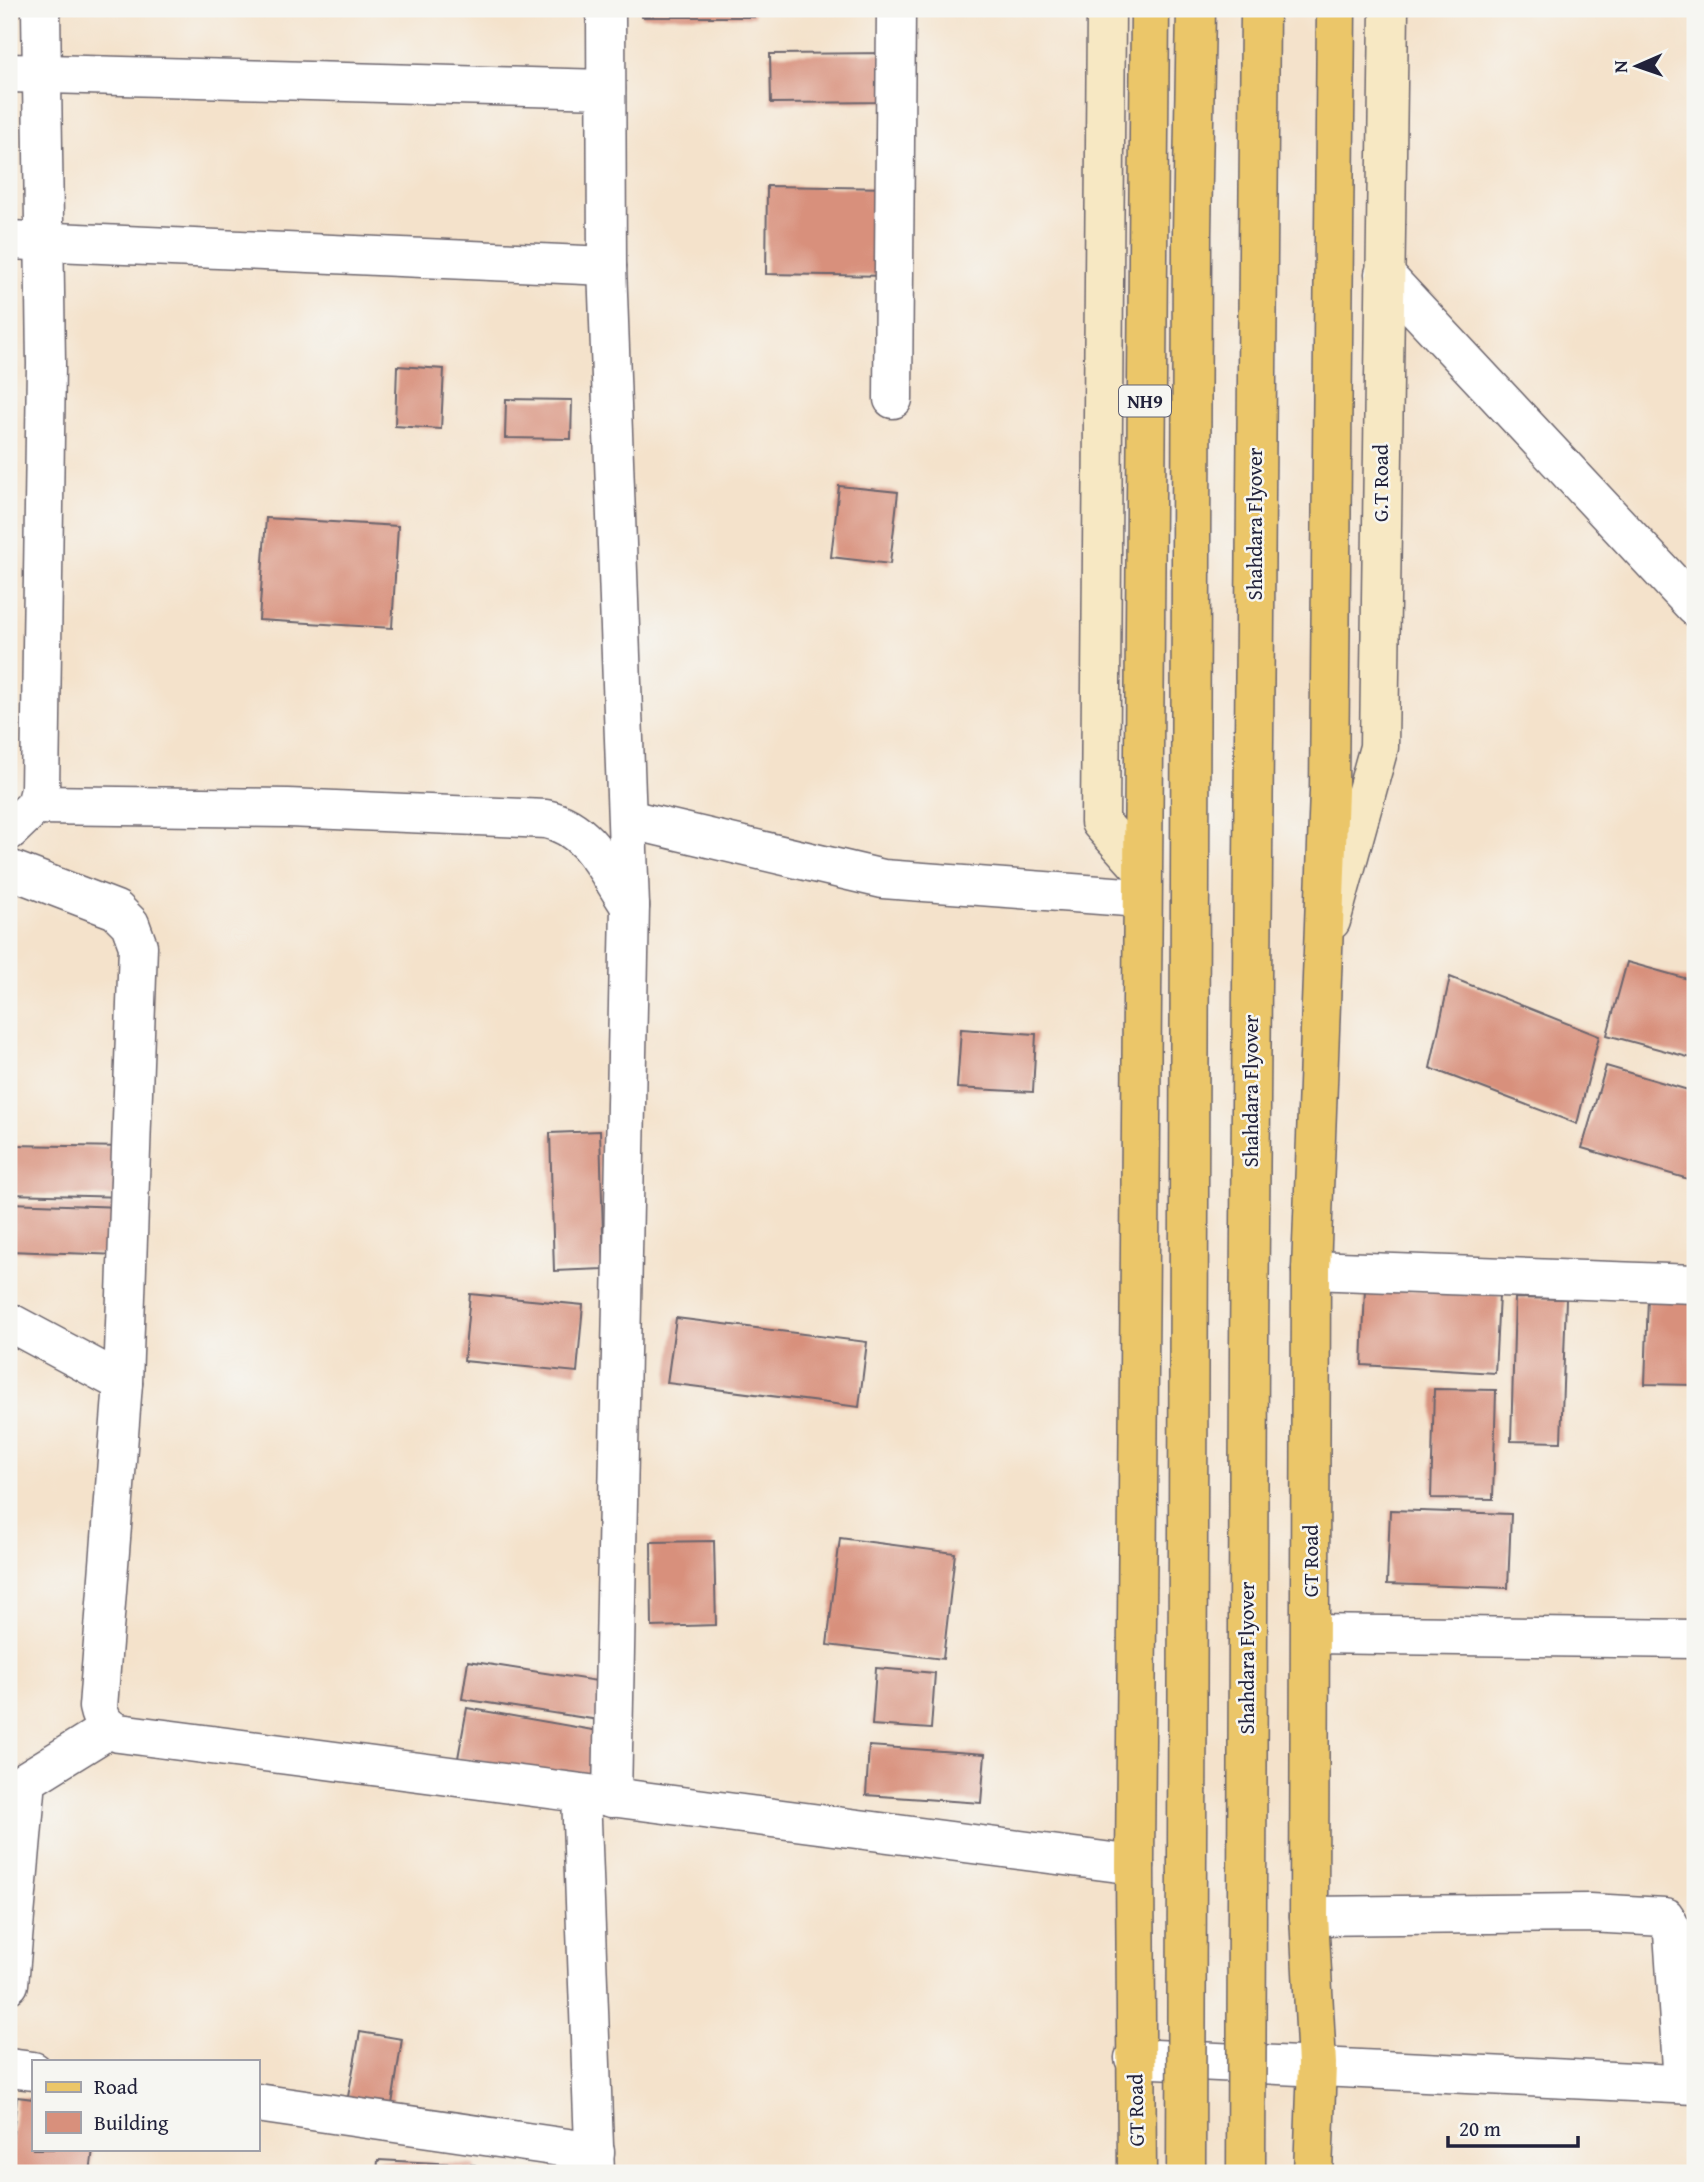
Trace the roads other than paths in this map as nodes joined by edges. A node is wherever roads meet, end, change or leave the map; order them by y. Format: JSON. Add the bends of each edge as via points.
{"nodes":[{"id":1,"x":41,"y":9,"type":"edge"},
{"id":2,"x":606,"y":9,"type":"edge"},
{"id":3,"x":896,"y":9,"type":"edge"},
{"id":4,"x":1106,"y":9,"type":"edge"},
{"id":5,"x":1150,"y":9,"type":"edge"},
{"id":6,"x":1196,"y":9,"type":"edge"},
{"id":7,"x":1260,"y":9,"type":"edge"},
{"id":8,"x":1336,"y":9,"type":"edge"},
{"id":9,"x":1389,"y":9,"type":"edge"},
{"id":10,"x":25,"y":75,"type":"edge"},
{"id":11,"x":606,"y":89,"type":"junction"},
{"id":12,"x":26,"y":241,"type":"edge"},
{"id":13,"x":607,"y":266,"type":"junction"},
{"id":14,"x":1384,"y":274,"type":"junction"},
{"id":15,"x":893,"y":399,"type":"dead end"},
{"id":16,"x":1695,"y":607,"type":"edge"},
{"id":17,"x":36,"y":805,"type":"junction"},
{"id":18,"x":628,"y":819,"type":"junction"},
{"id":19,"x":9,"y":831,"type":"edge"},
{"id":20,"x":9,"y":869,"type":"edge"},
{"id":21,"x":1141,"y":884,"type":"junction"},
{"id":22,"x":630,"y":906,"type":"junction"},
{"id":23,"x":1324,"y":950,"type":"junction"},
{"id":24,"x":1311,"y":1270,"type":"junction"},
{"id":25,"x":1695,"y":1284,"type":"edge"},
{"id":26,"x":9,"y":1322,"type":"edge"},
{"id":27,"x":124,"y":1383,"type":"junction"},
{"id":28,"x":1311,"y":1634,"type":"junction"},
{"id":29,"x":1695,"y":1639,"type":"edge"},
{"id":30,"x":109,"y":1729,"type":"junction"},
{"id":31,"x":596,"y":1796,"type":"junction"},
{"id":32,"x":1135,"y":1865,"type":"junction"},
{"id":33,"x":1309,"y":1916,"type":"junction"},
{"id":34,"x":9,"y":1984,"type":"edge"},
{"id":35,"x":1134,"y":2057,"type":"junction"},
{"id":36,"x":1317,"y":2064,"type":"junction"},
{"id":37,"x":9,"y":2067,"type":"edge"},
{"id":38,"x":32,"y":2071,"type":"edge"},
{"id":39,"x":1689,"y":2084,"type":"edge"},
{"id":40,"x":259,"y":2103,"type":"edge"},
{"id":41,"x":595,"y":2162,"type":"edge"},
{"id":42,"x":1137,"y":2173,"type":"edge"},
{"id":43,"x":1186,"y":2173,"type":"edge"},
{"id":44,"x":1246,"y":2173,"type":"edge"},
{"id":45,"x":1313,"y":2173,"type":"edge"}],
"edges":[{"from":1,"to":10,"type":"street"},
{"from":2,"to":11,"type":"street"},
{"from":3,"to":15,"type":"street"},
{"from":4,"to":21,"type":"main road","via":[[1100,822]]},
{"from":5,"to":21,"type":"main road","number":"NH9"},
{"from":6,"to":43,"type":"main road","bridge":true},
{"from":7,"to":44,"type":"main road","name":"Shahdara Flyover","bridge":true},
{"from":8,"to":23,"type":"main road"},
{"from":9,"to":14,"type":"main road","name":"G.T Road"},
{"from":10,"to":11,"type":"street"},
{"from":10,"to":12,"type":"street"},
{"from":11,"to":13,"type":"street"},
{"from":12,"to":13,"type":"street"},
{"from":12,"to":17,"type":"street","via":[[40,790]]},
{"from":13,"to":18,"type":"street"},
{"from":14,"to":16,"type":"street"},
{"from":14,"to":23,"type":"main road","name":"G.T Road","via":[[1379,747]]},
{"from":17,"to":19,"type":"street"},
{"from":17,"to":22,"type":"street","via":[[288,808],[546,819],[562,822],[582,835]]},
{"from":18,"to":21,"type":"street","via":[[883,879]]},
{"from":18,"to":22,"type":"street"},
{"from":20,"to":27,"type":"street","via":[[116,910],[130,924],[138,946]]},
{"from":21,"to":32,"type":"main road","name":"GT Road"},
{"from":22,"to":31,"type":"street"},
{"from":23,"to":24,"type":"main road","name":"GT Road"},
{"from":24,"to":25,"type":"street"},
{"from":24,"to":28,"type":"main road","name":"GT Road"},
{"from":26,"to":27,"type":"street"},
{"from":27,"to":30,"type":"street","via":[[97,1707]]},
{"from":28,"to":29,"type":"street"},
{"from":28,"to":33,"type":"main road","name":"GT Road"},
{"from":30,"to":31,"type":"street","via":[[119,1734]]},
{"from":30,"to":34,"type":"street","via":[[27,1780]]},
{"from":31,"to":32,"type":"street"},
{"from":31,"to":41,"type":"street"},
{"from":32,"to":35,"type":"main road","name":"GT Road"},
{"from":33,"to":36,"type":"main road","name":"GT Road"},
{"from":33,"to":39,"type":"street","via":[[1588,1913],[1665,1917],[1673,1932]]},
{"from":35,"to":36,"type":"street"},
{"from":35,"to":42,"type":"main road","name":"GT Road"},
{"from":36,"to":39,"type":"street"},
{"from":36,"to":45,"type":"main road","name":"GT Road"},
{"from":37,"to":38,"type":"street"},
{"from":40,"to":41,"type":"street"}]}
